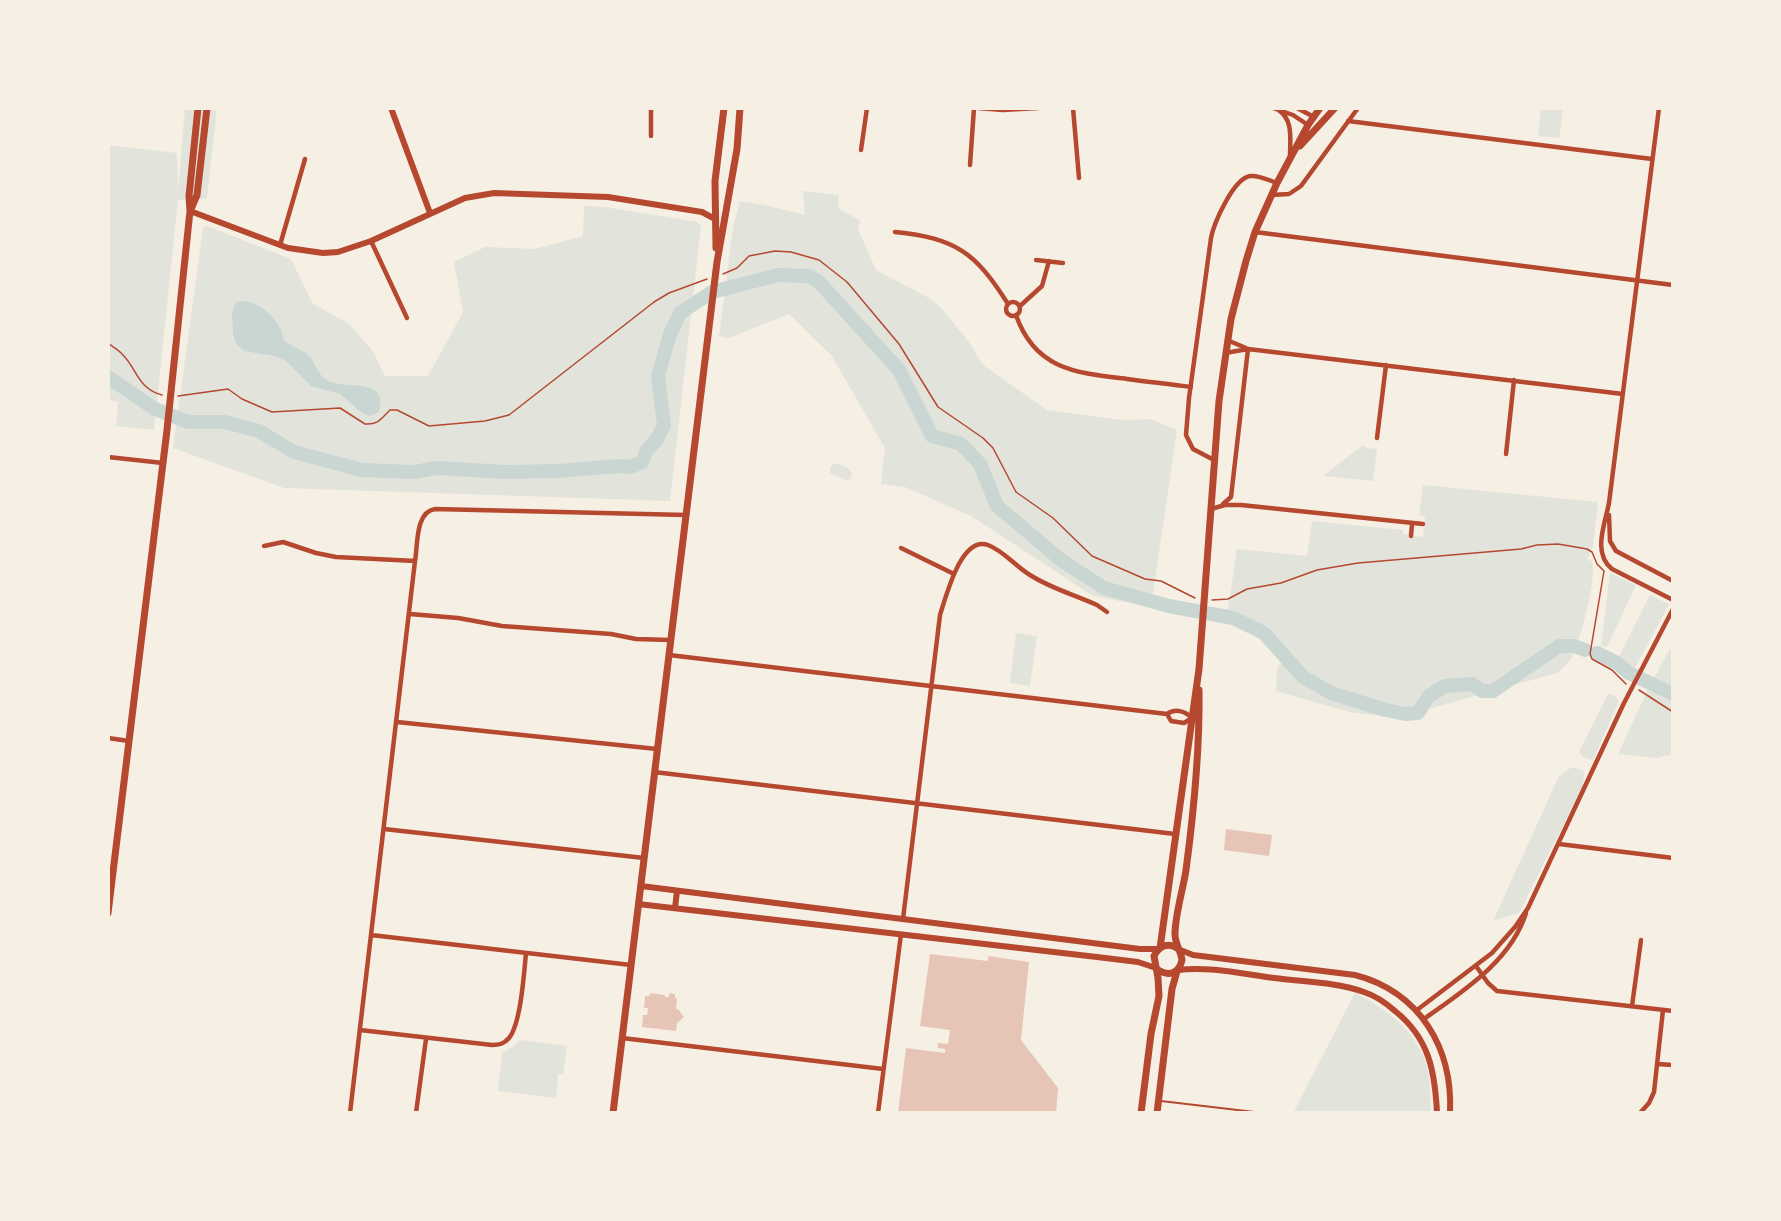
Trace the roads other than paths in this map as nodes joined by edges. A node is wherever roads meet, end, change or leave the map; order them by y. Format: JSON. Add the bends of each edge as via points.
{"nodes":[{"id":1,"x":198,"y":108,"type":"edge"},
{"id":2,"x":207,"y":108,"type":"edge"},
{"id":3,"x":392,"y":108,"type":"edge"},
{"id":4,"x":651,"y":108,"type":"edge"},
{"id":5,"x":724,"y":108,"type":"edge"},
{"id":6,"x":740,"y":108,"type":"edge"},
{"id":7,"x":867,"y":108,"type":"edge"},
{"id":8,"x":976,"y":108,"type":"edge"},
{"id":9,"x":1038,"y":108,"type":"edge"},
{"id":10,"x":1073,"y":108,"type":"edge"},
{"id":11,"x":1296,"y":108,"type":"edge"},
{"id":12,"x":1320,"y":108,"type":"edge"},
{"id":13,"x":1335,"y":108,"type":"edge"},
{"id":14,"x":1358,"y":108,"type":"edge"},
{"id":15,"x":1659,"y":108,"type":"edge"},
{"id":16,"x":1275,"y":109,"type":"edge"},
{"id":17,"x":1314,"y":117,"type":"junction"},
{"id":18,"x":1348,"y":121,"type":"junction"},
{"id":19,"x":1308,"y":125,"type":"junction"},
{"id":20,"x":1318,"y":127,"type":"junction"},
{"id":21,"x":651,"y":136,"type":"dead end"},
{"id":22,"x":861,"y":150,"type":"dead end"},
{"id":23,"x":1294,"y":152,"type":"junction"},
{"id":24,"x":305,"y":159,"type":"dead end"},
{"id":25,"x":1290,"y":159,"type":"junction"},
{"id":26,"x":1652,"y":159,"type":"junction"},
{"id":27,"x":970,"y":165,"type":"dead end"},
{"id":28,"x":1079,"y":178,"type":"dead end"},
{"id":29,"x":1276,"y":183,"type":"junction"},
{"id":30,"x":1271,"y":195,"type":"junction"},
{"id":31,"x":715,"y":207,"type":"junction"},
{"id":32,"x":190,"y":211,"type":"junction"},
{"id":33,"x":702,"y":212,"type":"junction"},
{"id":34,"x":430,"y":213,"type":"junction"},
{"id":35,"x":725,"y":215,"type":"junction"},
{"id":36,"x":715,"y":219,"type":"junction"},
{"id":37,"x":895,"y":232,"type":"dead end"},
{"id":38,"x":1255,"y":232,"type":"junction"},
{"id":39,"x":371,"y":241,"type":"junction"},
{"id":40,"x":280,"y":245,"type":"junction"},
{"id":41,"x":1036,"y":260,"type":"dead end"},
{"id":42,"x":1049,"y":261,"type":"junction"},
{"id":43,"x":717,"y":262,"type":"junction"},
{"id":44,"x":1063,"y":262,"type":"dead end"},
{"id":45,"x":1638,"y":280,"type":"junction"},
{"id":46,"x":1673,"y":285,"type":"edge"},
{"id":47,"x":1008,"y":304,"type":"junction"},
{"id":48,"x":1020,"y":306,"type":"junction"},
{"id":49,"x":1016,"y":315,"type":"junction"},
{"id":50,"x":407,"y":318,"type":"dead end"},
{"id":51,"x":1227,"y":340,"type":"junction"},
{"id":52,"x":1248,"y":349,"type":"junction"},
{"id":53,"x":1225,"y":353,"type":"junction"},
{"id":54,"x":1386,"y":365,"type":"junction"},
{"id":55,"x":1514,"y":380,"type":"junction"},
{"id":56,"x":1191,"y":387,"type":"junction"},
{"id":57,"x":1623,"y":394,"type":"junction"},
{"id":58,"x":1377,"y":438,"type":"dead end"},
{"id":59,"x":1506,"y":454,"type":"dead end"},
{"id":60,"x":108,"y":458,"type":"edge"},
{"id":61,"x":1214,"y":460,"type":"junction"},
{"id":62,"x":163,"y":463,"type":"junction"},
{"id":63,"x":1232,"y":490,"type":"junction"},
{"id":64,"x":1609,"y":503,"type":"junction"},
{"id":65,"x":1241,"y":505,"type":"junction"},
{"id":66,"x":1218,"y":506,"type":"junction"},
{"id":67,"x":1210,"y":510,"type":"junction"},
{"id":68,"x":686,"y":516,"type":"junction"},
{"id":69,"x":1412,"y":524,"type":"junction"},
{"id":70,"x":1423,"y":524,"type":"dead end"},
{"id":71,"x":1411,"y":537,"type":"dead end"},
{"id":72,"x":264,"y":546,"type":"dead end"},
{"id":73,"x":901,"y":548,"type":"dead end"},
{"id":74,"x":415,"y":561,"type":"junction"},
{"id":75,"x":954,"y":574,"type":"junction"},
{"id":76,"x":1673,"y":581,"type":"edge"},
{"id":77,"x":1673,"y":600,"type":"edge"},
{"id":78,"x":1673,"y":609,"type":"edge"},
{"id":79,"x":1107,"y":612,"type":"dead end"},
{"id":80,"x":410,"y":614,"type":"junction"},
{"id":81,"x":670,"y":640,"type":"junction"},
{"id":82,"x":669,"y":655,"type":"junction"},
{"id":83,"x":931,"y":686,"type":"junction"},
{"id":84,"x":1167,"y":714,"type":"junction"},
{"id":85,"x":1196,"y":718,"type":"junction"},
{"id":86,"x":397,"y":722,"type":"junction"},
{"id":87,"x":108,"y":738,"type":"edge"},
{"id":88,"x":129,"y":741,"type":"junction"},
{"id":89,"x":1189,"y":745,"type":"junction"},
{"id":90,"x":1199,"y":746,"type":"junction"},
{"id":91,"x":657,"y":749,"type":"junction"},
{"id":92,"x":654,"y":772,"type":"junction"},
{"id":93,"x":916,"y":804,"type":"junction"},
{"id":94,"x":1194,"y":804,"type":"junction"},
{"id":95,"x":1179,"y":807,"type":"junction"},
{"id":96,"x":384,"y":829,"type":"junction"},
{"id":97,"x":1175,"y":834,"type":"junction"},
{"id":98,"x":1559,"y":844,"type":"junction"},
{"id":99,"x":644,"y":858,"type":"junction"},
{"id":100,"x":1673,"y":858,"type":"edge"},
{"id":101,"x":111,"y":867,"type":"edge"},
{"id":102,"x":641,"y":886,"type":"junction"},
{"id":103,"x":677,"y":891,"type":"junction"},
{"id":104,"x":638,"y":904,"type":"junction"},
{"id":105,"x":675,"y":908,"type":"junction"},
{"id":106,"x":1528,"y":908,"type":"junction"},
{"id":107,"x":108,"y":913,"type":"edge"},
{"id":108,"x":874,"y":915,"type":"junction"},
{"id":109,"x":903,"y":919,"type":"junction"},
{"id":110,"x":929,"y":922,"type":"junction"},
{"id":111,"x":872,"y":930,"type":"junction"},
{"id":112,"x":901,"y":934,"type":"junction"},
{"id":113,"x":371,"y":935,"type":"junction"},
{"id":114,"x":928,"y":937,"type":"junction"},
{"id":115,"x":1050,"y":937,"type":"junction"},
{"id":116,"x":1641,"y":940,"type":"dead end"},
{"id":117,"x":1099,"y":943,"type":"junction"},
{"id":118,"x":1159,"y":948,"type":"junction"},
{"id":119,"x":1178,"y":949,"type":"junction"},
{"id":120,"x":1048,"y":951,"type":"junction"},
{"id":121,"x":526,"y":953,"type":"junction"},
{"id":122,"x":1097,"y":957,"type":"junction"},
{"id":123,"x":631,"y":965,"type":"junction"},
{"id":124,"x":1476,"y":966,"type":"junction"},
{"id":125,"x":1292,"y":967,"type":"junction"},
{"id":126,"x":1156,"y":969,"type":"junction"},
{"id":127,"x":1177,"y":970,"type":"junction"},
{"id":128,"x":1355,"y":975,"type":"junction"},
{"id":129,"x":1482,"y":975,"type":"junction"},
{"id":130,"x":1292,"y":980,"type":"junction"},
{"id":131,"x":1351,"y":988,"type":"junction"},
{"id":132,"x":1632,"y":1006,"type":"junction"},
{"id":133,"x":1417,"y":1010,"type":"junction"},
{"id":134,"x":1664,"y":1010,"type":"junction"},
{"id":135,"x":1673,"y":1011,"type":"edge"},
{"id":136,"x":1424,"y":1019,"type":"junction"},
{"id":137,"x":1409,"y":1022,"type":"junction"},
{"id":138,"x":360,"y":1030,"type":"junction"},
{"id":139,"x":622,"y":1038,"type":"junction"},
{"id":140,"x":426,"y":1039,"type":"junction"},
{"id":141,"x":1657,"y":1064,"type":"junction"},
{"id":142,"x":1673,"y":1065,"type":"edge"},
{"id":143,"x":883,"y":1069,"type":"junction"},
{"id":144,"x":1158,"y":1100,"type":"junction"},
{"id":145,"x":350,"y":1113,"type":"edge"},
{"id":146,"x":416,"y":1113,"type":"edge"},
{"id":147,"x":613,"y":1113,"type":"edge"},
{"id":148,"x":878,"y":1113,"type":"edge"},
{"id":149,"x":1141,"y":1113,"type":"edge"},
{"id":150,"x":1156,"y":1113,"type":"edge"},
{"id":151,"x":1263,"y":1113,"type":"edge"},
{"id":152,"x":1437,"y":1113,"type":"edge"},
{"id":153,"x":1450,"y":1113,"type":"edge"},
{"id":154,"x":1641,"y":1113,"type":"edge"}],
"edges":[{"from":1,"to":32,"type":"main road"},
{"from":2,"to":32,"type":"main road","via":[[197,195]]},
{"from":3,"to":34,"type":"street"},
{"from":4,"to":21,"type":"street"},
{"from":5,"to":31,"type":"main road"},
{"from":6,"to":35,"type":"main road"},
{"from":7,"to":22,"type":"street"},
{"from":8,"to":9,"type":"street"},
{"from":8,"to":27,"type":"street"},
{"from":10,"to":28,"type":"street"},
{"from":11,"to":17,"type":"street"},
{"from":12,"to":17,"type":"main road"},
{"from":13,"to":20,"type":"main road"},
{"from":14,"to":18,"type":"street"},
{"from":15,"to":26,"type":"street"},
{"from":16,"to":19,"type":"street"},
{"from":16,"to":25,"type":"street","via":[[1288,121]]},
{"from":17,"to":19,"type":"main road"},
{"from":17,"to":20,"type":"main road"},
{"from":18,"to":26,"type":"street"},
{"from":18,"to":30,"type":"street","via":[[1301,186],[1289,194]]},
{"from":19,"to":20,"type":"main road"},
{"from":19,"to":23,"type":"main road"},
{"from":20,"to":23,"type":"main road"},
{"from":23,"to":25,"type":"main road"},
{"from":24,"to":40,"type":"street"},
{"from":25,"to":29,"type":"main road"},
{"from":26,"to":45,"type":"street"},
{"from":29,"to":30,"type":"main road"},
{"from":29,"to":56,"type":"street","via":[[1254,176],[1244,179],[1216,222],[1209,245]]},
{"from":30,"to":38,"type":"main road"},
{"from":31,"to":33,"type":"street"},
{"from":31,"to":36,"type":"main road"},
{"from":32,"to":40,"type":"street"},
{"from":32,"to":62,"type":"main road"},
{"from":33,"to":34,"type":"street","via":[[608,197],[519,192],[477,195]]},
{"from":33,"to":36,"type":"street"},
{"from":34,"to":39,"type":"street"},
{"from":35,"to":36,"type":"main road"},
{"from":35,"to":43,"type":"main road"},
{"from":36,"to":43,"type":"main road"},
{"from":37,"to":47,"type":"street","via":[[940,240],[967,253],[992,278]]},
{"from":38,"to":45,"type":"street"},
{"from":38,"to":51,"type":"main road"},
{"from":39,"to":40,"type":"street","via":[[324,253]]},
{"from":39,"to":50,"type":"street"},
{"from":41,"to":42,"type":"street"},
{"from":42,"to":44,"type":"street"},
{"from":42,"to":48,"type":"street","via":[[1042,286]]},
{"from":43,"to":68,"type":"main road"},
{"from":45,"to":46,"type":"street"},
{"from":45,"to":57,"type":"street"},
{"from":47,"to":48,"type":"street","via":[[1016,302]]},
{"from":47,"to":49,"type":"street","via":[[1008,312]]},
{"from":48,"to":49,"type":"street"},
{"from":49,"to":56,"type":"street","via":[[1032,345],[1068,370]]},
{"from":51,"to":52,"type":"street"},
{"from":51,"to":53,"type":"main road"},
{"from":52,"to":53,"type":"street"},
{"from":52,"to":54,"type":"street"},
{"from":52,"to":63,"type":"street"},
{"from":53,"to":61,"type":"main road"},
{"from":54,"to":55,"type":"street"},
{"from":54,"to":58,"type":"street"},
{"from":55,"to":57,"type":"street"},
{"from":55,"to":59,"type":"street"},
{"from":56,"to":61,"type":"street","via":[[1187,438],[1195,451]]},
{"from":57,"to":64,"type":"street"},
{"from":60,"to":62,"type":"street"},
{"from":61,"to":67,"type":"main road"},
{"from":62,"to":88,"type":"main road"},
{"from":63,"to":65,"type":"street","via":[[1233,498]]},
{"from":63,"to":66,"type":"street","via":[[1229,500]]},
{"from":64,"to":76,"type":"street","via":[[1614,549]]},
{"from":64,"to":77,"type":"street","via":[[1601,548],[1605,562]]},
{"from":65,"to":66,"type":"street"},
{"from":65,"to":69,"type":"street"},
{"from":66,"to":67,"type":"street"},
{"from":67,"to":85,"type":"main road"},
{"from":68,"to":74,"type":"street","via":[[435,509],[426,511],[421,522]]},
{"from":68,"to":81,"type":"main road"},
{"from":69,"to":70,"type":"street"},
{"from":69,"to":71,"type":"street"},
{"from":72,"to":74,"type":"street","via":[[283,542],[336,557]]},
{"from":73,"to":75,"type":"street"},
{"from":74,"to":80,"type":"street"},
{"from":75,"to":79,"type":"street","via":[[963,556],[973,547],[986,544],[1030,575]]},
{"from":75,"to":83,"type":"street","via":[[940,615]]},
{"from":78,"to":98,"type":"street"},
{"from":80,"to":81,"type":"street"},
{"from":80,"to":86,"type":"street"},
{"from":81,"to":82,"type":"main road"},
{"from":82,"to":83,"type":"street"},
{"from":82,"to":91,"type":"main road"},
{"from":83,"to":84,"type":"street"},
{"from":83,"to":93,"type":"street"},
{"from":84,"to":85,"type":"street","via":[[1186,712]]},
{"from":84,"to":85,"type":"street","via":[[1171,721],[1184,723]]},
{"from":85,"to":89,"type":"main road"},
{"from":85,"to":90,"type":"main road"},
{"from":86,"to":91,"type":"street"},
{"from":86,"to":96,"type":"street"},
{"from":87,"to":88,"type":"street"},
{"from":88,"to":101,"type":"main road"},
{"from":89,"to":90,"type":"main road"},
{"from":89,"to":95,"type":"main road"},
{"from":90,"to":94,"type":"main road"},
{"from":91,"to":92,"type":"main road"},
{"from":92,"to":93,"type":"street"},
{"from":92,"to":99,"type":"main road"},
{"from":93,"to":97,"type":"street"},
{"from":93,"to":109,"type":"street"},
{"from":94,"to":95,"type":"main road"},
{"from":94,"to":119,"type":"main road","via":[[1176,928]]},
{"from":95,"to":97,"type":"main road"},
{"from":96,"to":99,"type":"street"},
{"from":96,"to":113,"type":"street"},
{"from":97,"to":118,"type":"main road"},
{"from":98,"to":100,"type":"street"},
{"from":98,"to":106,"type":"street"},
{"from":99,"to":102,"type":"main road"},
{"from":101,"to":107,"type":"main road"},
{"from":102,"to":103,"type":"street"},
{"from":102,"to":104,"type":"main road"},
{"from":103,"to":105,"type":"street"},
{"from":103,"to":108,"type":"street"},
{"from":104,"to":105,"type":"street"},
{"from":104,"to":123,"type":"main road"},
{"from":105,"to":111,"type":"street"},
{"from":106,"to":124,"type":"street","via":[[1498,947]]},
{"from":106,"to":129,"type":"street","via":[[1511,944]]},
{"from":108,"to":109,"type":"street"},
{"from":108,"to":111,"type":"street"},
{"from":109,"to":110,"type":"street"},
{"from":109,"to":112,"type":"street"},
{"from":110,"to":114,"type":"street"},
{"from":110,"to":115,"type":"street"},
{"from":111,"to":112,"type":"street"},
{"from":112,"to":114,"type":"street"},
{"from":112,"to":143,"type":"street"},
{"from":113,"to":121,"type":"street"},
{"from":113,"to":138,"type":"street"},
{"from":114,"to":120,"type":"street"},
{"from":115,"to":117,"type":"street"},
{"from":115,"to":120,"type":"street"},
{"from":116,"to":132,"type":"street"},
{"from":117,"to":118,"type":"street"},
{"from":117,"to":122,"type":"street"},
{"from":118,"to":119,"type":"main road","via":[[1170,945]]},
{"from":118,"to":126,"type":"main road","via":[[1154,958]]},
{"from":119,"to":125,"type":"street","via":[[1193,955]]},
{"from":119,"to":127,"type":"main road","via":[[1182,958]]},
{"from":120,"to":122,"type":"street"},
{"from":121,"to":123,"type":"street"},
{"from":121,"to":140,"type":"street","via":[[514,1030],[504,1043]]},
{"from":122,"to":126,"type":"street","via":[[1138,962]]},
{"from":123,"to":139,"type":"main road"},
{"from":124,"to":129,"type":"street"},
{"from":124,"to":133,"type":"street"},
{"from":125,"to":128,"type":"street"},
{"from":125,"to":130,"type":"street"},
{"from":126,"to":127,"type":"main road","via":[[1168,974]]},
{"from":126,"to":149,"type":"main road","via":[[1159,996]]},
{"from":127,"to":130,"type":"street"},
{"from":127,"to":144,"type":"main road"},
{"from":128,"to":131,"type":"street"},
{"from":128,"to":133,"type":"street","via":[[1378,983]]},
{"from":129,"to":132,"type":"street","via":[[1497,990]]},
{"from":129,"to":136,"type":"street"},
{"from":130,"to":131,"type":"street"},
{"from":131,"to":137,"type":"street","via":[[1379,999]]},
{"from":132,"to":134,"type":"street"},
{"from":133,"to":136,"type":"street"},
{"from":133,"to":137,"type":"street"},
{"from":134,"to":135,"type":"street"},
{"from":134,"to":141,"type":"street"},
{"from":136,"to":137,"type":"street"},
{"from":136,"to":153,"type":"street","via":[[1444,1059]]},
{"from":137,"to":152,"type":"street","via":[[1430,1060]]},
{"from":138,"to":140,"type":"street"},
{"from":138,"to":145,"type":"street"},
{"from":139,"to":143,"type":"street"},
{"from":139,"to":147,"type":"main road"},
{"from":140,"to":146,"type":"street"},
{"from":141,"to":142,"type":"street"},
{"from":141,"to":154,"type":"street","via":[[1654,1092]]},
{"from":143,"to":148,"type":"street"},
{"from":144,"to":150,"type":"main road"},
{"from":144,"to":151,"type":"lane"}]}
